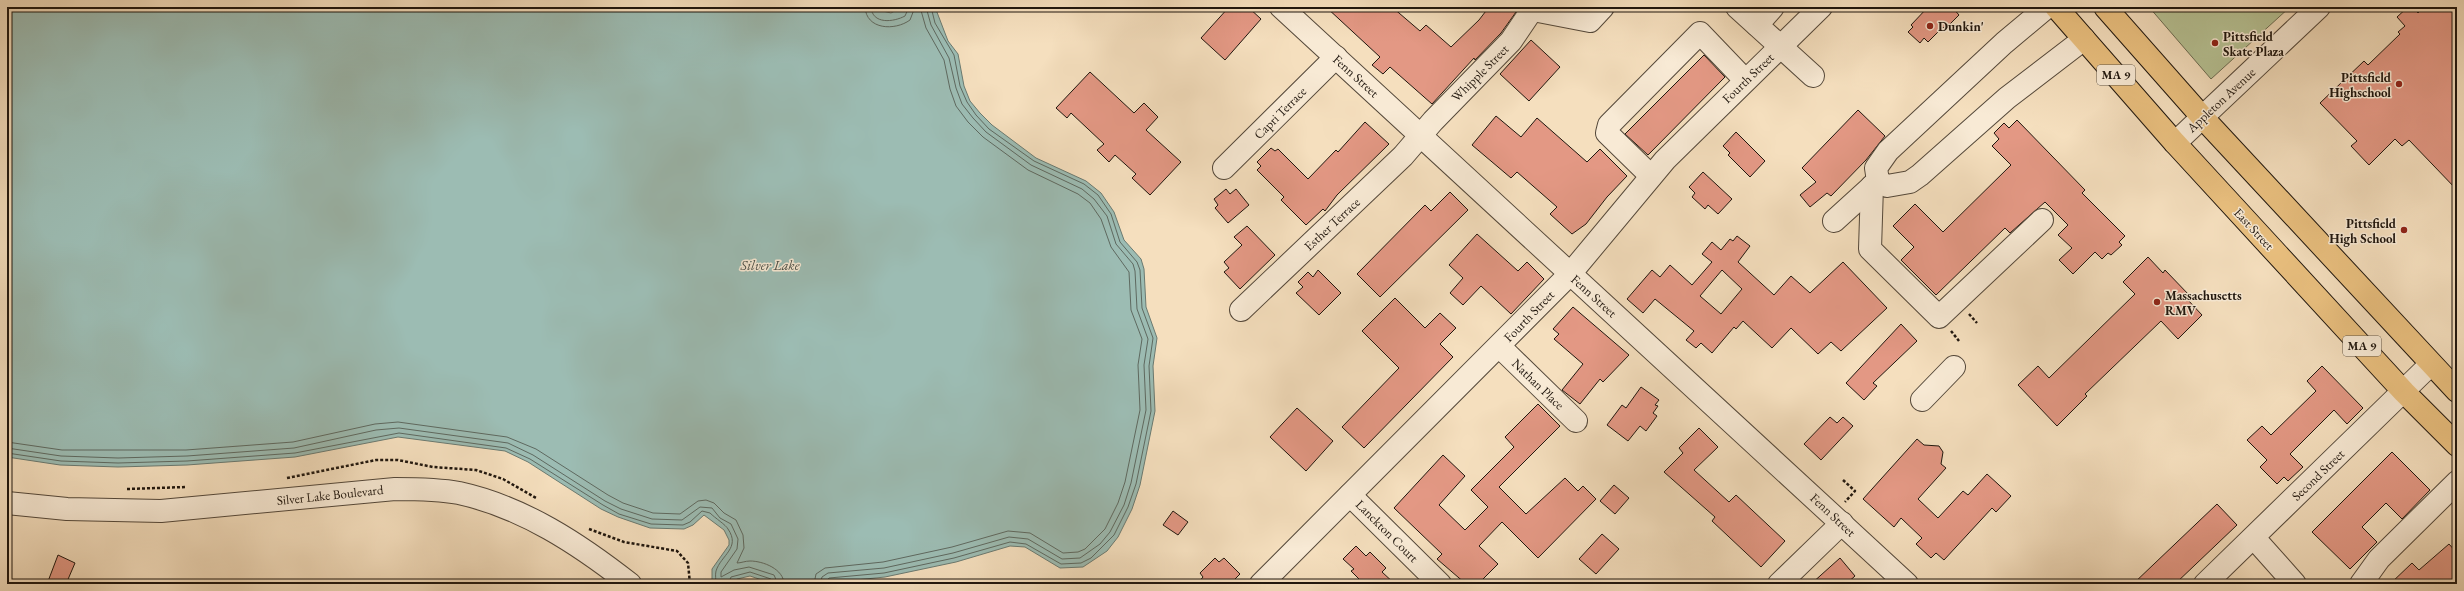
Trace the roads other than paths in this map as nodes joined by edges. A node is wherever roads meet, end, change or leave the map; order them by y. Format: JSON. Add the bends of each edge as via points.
{"nodes":[{"id":1,"x":1281,"y":7,"type":"edge"},
{"id":2,"x":1603,"y":7,"type":"edge"},
{"id":3,"x":1737,"y":7,"type":"edge"},
{"id":4,"x":1773,"y":7,"type":"edge"},
{"id":5,"x":1821,"y":7,"type":"edge"},
{"id":6,"x":2047,"y":7,"type":"edge"},
{"id":7,"x":2056,"y":7,"type":"edge"},
{"id":8,"x":2105,"y":7,"type":"edge"},
{"id":9,"x":2319,"y":7,"type":"edge"},
{"id":10,"x":1533,"y":9,"type":"edge"},
{"id":11,"x":1757,"y":25,"type":"junction"},
{"id":12,"x":2084,"y":39,"type":"junction"},
{"id":13,"x":1782,"y":46,"type":"junction"},
{"id":14,"x":1336,"y":57,"type":"junction"},
{"id":15,"x":1813,"y":76,"type":"dead end"},
{"id":16,"x":1745,"y":80,"type":"junction"},
{"id":17,"x":2203,"y":118,"type":"junction"},
{"id":18,"x":1421,"y":135,"type":"junction"},
{"id":19,"x":2175,"y":143,"type":"junction"},
{"id":20,"x":1224,"y":168,"type":"dead end"},
{"id":21,"x":1651,"y":176,"type":"junction"},
{"id":22,"x":1875,"y":183,"type":"junction"},
{"id":23,"x":2042,"y":220,"type":"dead end"},
{"id":24,"x":1834,"y":221,"type":"dead end"},
{"id":25,"x":1570,"y":274,"type":"junction"},
{"id":26,"x":1241,"y":310,"type":"dead end"},
{"id":27,"x":1500,"y":346,"type":"junction"},
{"id":28,"x":2430,"y":365,"type":"junction"},
{"id":29,"x":1954,"y":367,"type":"dead end"},
{"id":30,"x":2457,"y":391,"type":"edge"},
{"id":31,"x":2404,"y":392,"type":"junction"},
{"id":32,"x":1922,"y":400,"type":"dead end"},
{"id":33,"x":1576,"y":421,"type":"dead end"},
{"id":34,"x":2457,"y":446,"type":"edge"},
{"id":35,"x":2457,"y":482,"type":"edge"},
{"id":36,"x":1350,"y":495,"type":"junction"},
{"id":37,"x":7,"y":503,"type":"edge"},
{"id":38,"x":1843,"y":514,"type":"junction"},
{"id":39,"x":2254,"y":538,"type":"junction"},
{"id":40,"x":630,"y":584,"type":"edge"},
{"id":41,"x":1262,"y":584,"type":"edge"},
{"id":42,"x":1440,"y":584,"type":"edge"},
{"id":43,"x":1779,"y":584,"type":"edge"},
{"id":44,"x":1907,"y":584,"type":"edge"},
{"id":45,"x":2205,"y":584,"type":"edge"},
{"id":46,"x":2295,"y":584,"type":"edge"},
{"id":47,"x":2361,"y":584,"type":"edge"}],
"edges":[{"from":1,"to":14,"type":"street","name":"Fenn Street"},
{"from":2,"to":10,"type":"street","via":[[1590,21]]},
{"from":3,"to":11,"type":"street"},
{"from":4,"to":11,"type":"street"},
{"from":5,"to":13,"type":"street","name":"Fourth Street"},
{"from":6,"to":22,"type":"street","via":[[2004,43],[1888,151],[1876,168]]},
{"from":7,"to":12,"type":"highway","name":"East Street","number":"MA 9"},
{"from":8,"to":17,"type":"highway","number":"MA 9"},
{"from":9,"to":17,"type":"street","name":"Appleton Avenue"},
{"from":10,"to":18,"type":"street","name":"Whipple Street","via":[[1511,42]]},
{"from":11,"to":13,"type":"street"},
{"from":12,"to":19,"type":"highway","name":"East Street","number":"MA 9"},
{"from":12,"to":22,"type":"street","via":[[2007,98],[1910,182],[1886,186]]},
{"from":13,"to":15,"type":"street"},
{"from":13,"to":16,"type":"street","name":"Fourth Street"},
{"from":14,"to":18,"type":"street","name":"Fenn Street"},
{"from":14,"to":20,"type":"street","name":"Capri Terrace"},
{"from":16,"to":21,"type":"street","name":"Fourth Street"},
{"from":16,"to":21,"type":"street","via":[[1700,33],[1609,125],[1607,133]]},
{"from":17,"to":19,"type":"street","name":"Appleton Avenue"},
{"from":17,"to":28,"type":"highway","number":"MA 9"},
{"from":18,"to":25,"type":"street","name":"Fenn Street"},
{"from":18,"to":26,"type":"street","name":"Esther Terrace","via":[[1403,156]]},
{"from":19,"to":31,"type":"highway","name":"East Street","number":"MA 9"},
{"from":21,"to":25,"type":"street","name":"Fourth Street"},
{"from":22,"to":23,"type":"street","via":[[1870,249],[1939,317]]},
{"from":22,"to":24,"type":"street"},
{"from":25,"to":27,"type":"street","name":"Fourth Street"},
{"from":25,"to":38,"type":"street","name":"Fenn Street"},
{"from":27,"to":33,"type":"street","name":"Nathan Place"},
{"from":27,"to":36,"type":"street","name":"Fourth Street"},
{"from":28,"to":30,"type":"highway","number":"MA 9"},
{"from":28,"to":31,"type":"street","name":"Second Street"},
{"from":29,"to":32,"type":"street"},
{"from":31,"to":34,"type":"highway","name":"East Street","number":"MA 9"},
{"from":31,"to":39,"type":"street","name":"Second Street"},
{"from":35,"to":47,"type":"street","via":[[2379,559]]},
{"from":36,"to":41,"type":"street","name":"Fourth Street"},
{"from":36,"to":42,"type":"street","name":"Lanckton Court"},
{"from":37,"to":40,"type":"street","name":"Silver Lake Boulevard","via":[[67,509],[161,511],[395,489],[458,493],[492,503],[552,530],[600,560]]},
{"from":38,"to":43,"type":"street"},
{"from":38,"to":44,"type":"street","name":"Fenn Street"},
{"from":39,"to":45,"type":"street","name":"Second Street"},
{"from":39,"to":46,"type":"street"}]}
